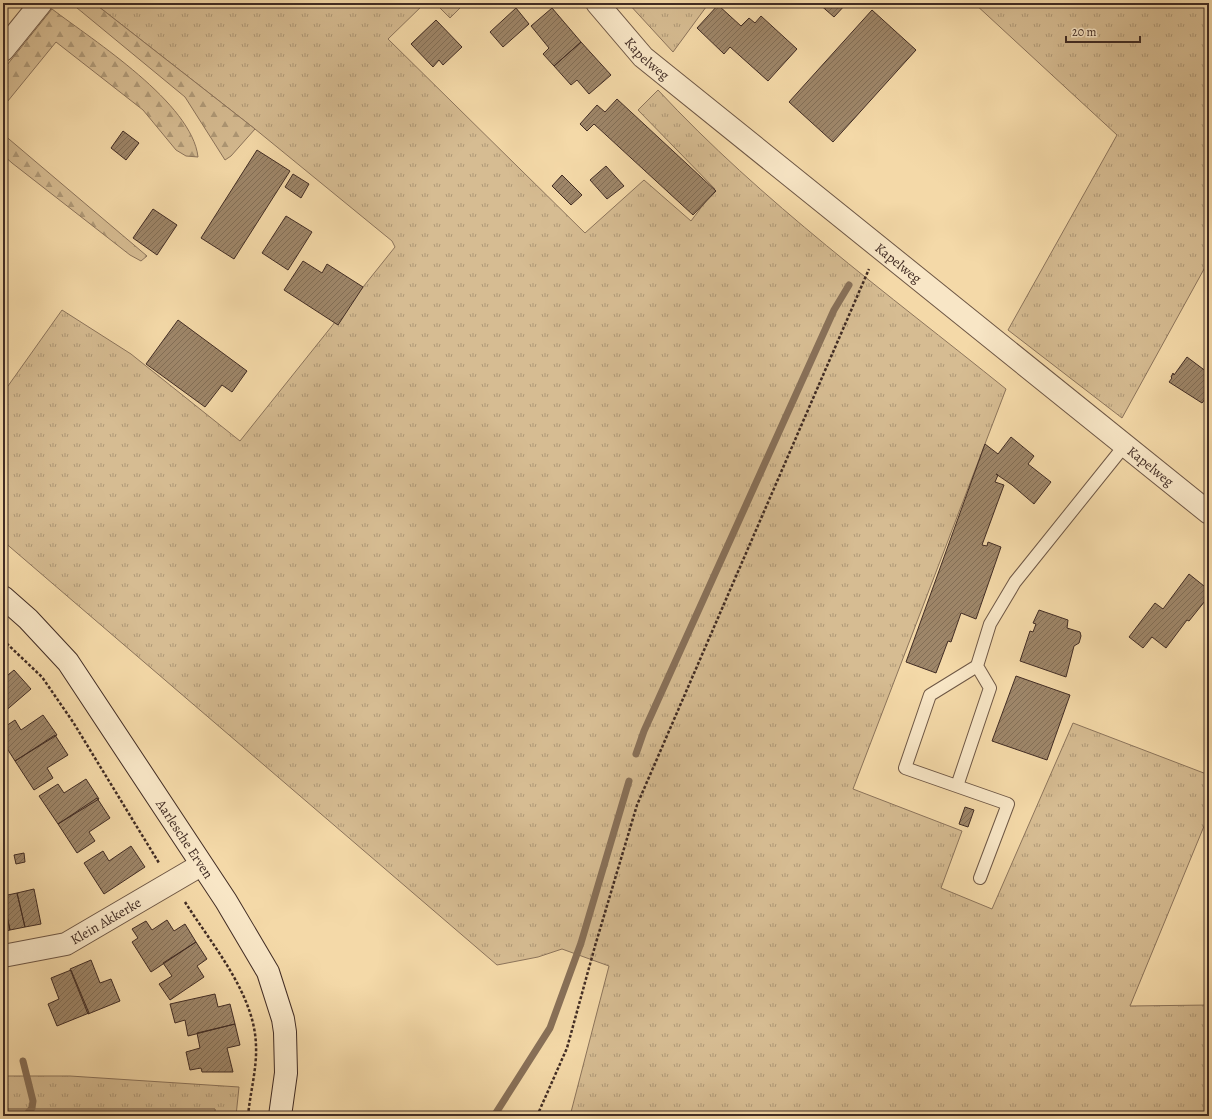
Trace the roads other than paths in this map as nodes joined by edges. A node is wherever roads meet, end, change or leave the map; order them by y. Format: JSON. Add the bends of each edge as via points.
{"nodes":[{"id":1,"x":40,"y":3,"type":"edge"},
{"id":2,"x":597,"y":3,"type":"edge"},
{"id":3,"x":3,"y":50,"type":"edge"},
{"id":4,"x":1125,"y":445,"type":"junction"},
{"id":5,"x":1209,"y":513,"type":"edge"},
{"id":6,"x":3,"y":596,"type":"edge"},
{"id":7,"x":977,"y":666,"type":"junction"},
{"id":8,"x":957,"y":786,"type":"junction"},
{"id":9,"x":201,"y":865,"type":"junction"},
{"id":10,"x":980,"y":878,"type":"dead end"},
{"id":11,"x":3,"y":956,"type":"edge"},
{"id":12,"x":280,"y":1116,"type":"edge"}],
"edges":[{"from":1,"to":3,"type":"street"},
{"from":2,"to":4,"type":"street","name":"Kapelweg","via":[[643,57]]},
{"from":4,"to":5,"type":"street","name":"Kapelweg"},
{"from":4,"to":7,"type":"lane","via":[[1015,582],[990,624]]},
{"from":6,"to":9,"type":"street","name":"Aarlesche Erven","via":[[68,662]]},
{"from":7,"to":8,"type":"lane","via":[[990,688]]},
{"from":7,"to":8,"type":"lane","via":[[930,695],[905,768]]},
{"from":8,"to":10,"type":"lane","via":[[1008,804]]},
{"from":9,"to":11,"type":"street","name":"Klein Akkerke","via":[[66,944]]},
{"from":9,"to":12,"type":"street","name":"Aarlesche Erven","via":[[226,901],[268,972],[283,1019],[286,1072]]}]}
